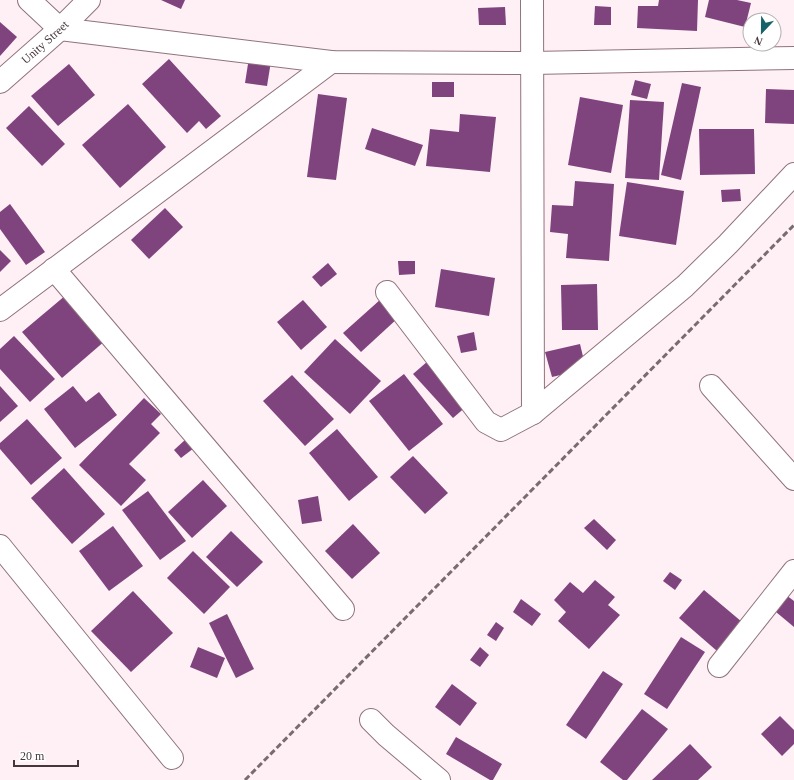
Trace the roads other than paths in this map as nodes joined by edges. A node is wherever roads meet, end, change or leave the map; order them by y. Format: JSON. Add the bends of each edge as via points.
{"nodes":[{"id":1,"x":29,"y":0,"type":"edge"},
{"id":2,"x":89,"y":0,"type":"edge"},
{"id":3,"x":532,"y":0,"type":"edge"},
{"id":4,"x":60,"y":29,"type":"junction"},
{"id":5,"x":794,"y":58,"type":"edge"},
{"id":6,"x":331,"y":62,"type":"junction"},
{"id":7,"x":532,"y":63,"type":"junction"},
{"id":8,"x":0,"y":82,"type":"edge"},
{"id":9,"x":794,"y":174,"type":"edge"},
{"id":10,"x":54,"y":269,"type":"junction"},
{"id":11,"x":387,"y":292,"type":"dead end"},
{"id":12,"x":0,"y":310,"type":"edge"},
{"id":13,"x":711,"y":386,"type":"dead end"},
{"id":14,"x":533,"y":413,"type":"junction"},
{"id":15,"x":794,"y":479,"type":"edge"},
{"id":16,"x":0,"y":546,"type":"edge"},
{"id":17,"x":794,"y":571,"type":"edge"},
{"id":18,"x":343,"y":609,"type":"dead end"},
{"id":19,"x":719,"y":666,"type":"dead end"},
{"id":20,"x":371,"y":720,"type":"dead end"},
{"id":21,"x":172,"y":758,"type":"dead end"},
{"id":22,"x":439,"y":780,"type":"edge"}],
"edges":[{"from":1,"to":4,"type":"street"},
{"from":2,"to":4,"type":"street","name":"Unity Street"},
{"from":3,"to":7,"type":"street"},
{"from":4,"to":6,"type":"street"},
{"from":4,"to":8,"type":"street","name":"Unity Street"},
{"from":5,"to":7,"type":"street"},
{"from":6,"to":7,"type":"street"},
{"from":6,"to":10,"type":"street"},
{"from":7,"to":14,"type":"street"},
{"from":9,"to":14,"type":"street","via":[[685,286]]},
{"from":10,"to":12,"type":"street"},
{"from":10,"to":18,"type":"street"},
{"from":11,"to":14,"type":"street","via":[[486,422],[501,430]]},
{"from":13,"to":15,"type":"street"},
{"from":16,"to":21,"type":"street"},
{"from":17,"to":19,"type":"street"},
{"from":20,"to":22,"type":"street"}]}
